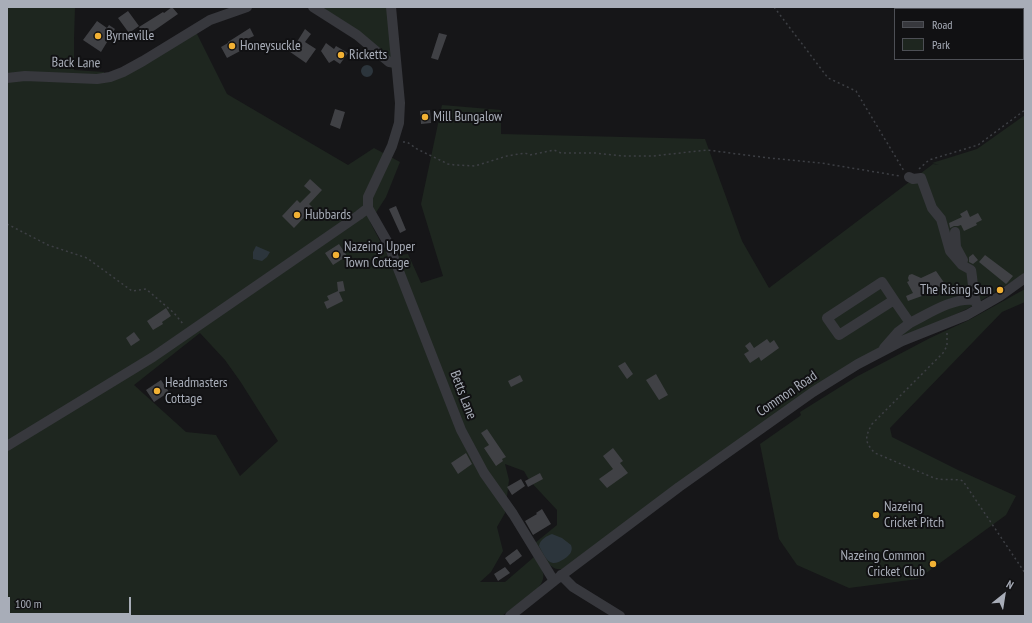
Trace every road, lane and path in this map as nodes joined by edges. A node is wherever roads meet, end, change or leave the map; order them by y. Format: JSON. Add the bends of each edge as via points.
{"nodes":[{"id":1,"x":247,"y":7,"type":"edge"},
{"id":2,"x":313,"y":7,"type":"edge"},
{"id":3,"x":391,"y":7,"type":"edge"},
{"id":4,"x":774,"y":7,"type":"edge"},
{"id":5,"x":396,"y":63,"type":"junction"},
{"id":6,"x":7,"y":78,"type":"edge"},
{"id":7,"x":1025,"y":110,"type":"edge"},
{"id":8,"x":392,"y":146,"type":"junction"},
{"id":9,"x":909,"y":177,"type":"junction"},
{"id":10,"x":368,"y":208,"type":"junction"},
{"id":11,"x":7,"y":224,"type":"edge"},
{"id":12,"x":955,"y":232,"type":"dead end"},
{"id":13,"x":970,"y":269,"type":"junction"},
{"id":14,"x":1025,"y":278,"type":"edge"},
{"id":15,"x":894,"y":300,"type":"junction"},
{"id":16,"x":977,"y":304,"type":"junction"},
{"id":17,"x":948,"y":322,"type":"junction"},
{"id":18,"x":910,"y":323,"type":"junction"},
{"id":19,"x":192,"y":331,"type":"junction"},
{"id":20,"x":881,"y":352,"type":"junction"},
{"id":21,"x":7,"y":446,"type":"edge"},
{"id":22,"x":1025,"y":574,"type":"edge"},
{"id":23,"x":558,"y":578,"type":"junction"},
{"id":24,"x":510,"y":616,"type":"edge"},
{"id":25,"x":620,"y":616,"type":"edge"}],
"edges":[{"from":1,"to":6,"type":"street","name":"Back Lane","via":[[210,20],[144,61],[110,77]]},
{"from":2,"to":5,"type":"street","via":[[357,35],[389,62]]},
{"from":3,"to":5,"type":"street"},
{"from":4,"to":9,"type":"path","via":[[828,78],[856,91]]},
{"from":5,"to":8,"type":"street","via":[[400,113]]},
{"from":7,"to":9,"type":"path","via":[[978,144],[929,160]]},
{"from":8,"to":9,"type":"path","via":[[404,142],[448,164],[475,166],[506,156],[554,150],[561,153],[653,156],[715,150]]},
{"from":8,"to":10,"type":"street","via":[[368,197]]},
{"from":9,"to":13,"type":"street","via":[[921,178],[932,208],[941,219],[950,251],[962,265]]},
{"from":10,"to":19,"type":"street"},
{"from":10,"to":23,"type":"street","name":"Betts Lane","via":[[388,243],[461,430],[484,473]]},
{"from":11,"to":19,"type":"path","via":[[48,245],[87,258],[132,291],[146,289]]},
{"from":12,"to":13,"type":"street","via":[[956,247]]},
{"from":13,"to":16,"type":"street"},
{"from":14,"to":16,"type":"street","name":"Common Road","via":[[1000,296]]},
{"from":15,"to":15,"type":"street","via":[[839,335],[827,318],[882,282]]},
{"from":15,"to":18,"type":"street"},
{"from":16,"to":17,"type":"street","name":"Common Road"},
{"from":16,"to":18,"type":"street","via":[[968,299],[955,301]]},
{"from":17,"to":20,"type":"street","name":"Common Road"},
{"from":17,"to":22,"type":"path","via":[[947,346],[943,353],[872,424],[866,442],[874,453],[934,478],[942,481],[959,479],[963,482]]},
{"from":18,"to":20,"type":"street"},
{"from":19,"to":21,"type":"street"},
{"from":20,"to":23,"type":"street","name":"Common Road","via":[[813,392],[770,422]]},
{"from":23,"to":24,"type":"street","name":"Common Road"},
{"from":23,"to":25,"type":"street","name":"Betts Lane"}]}
